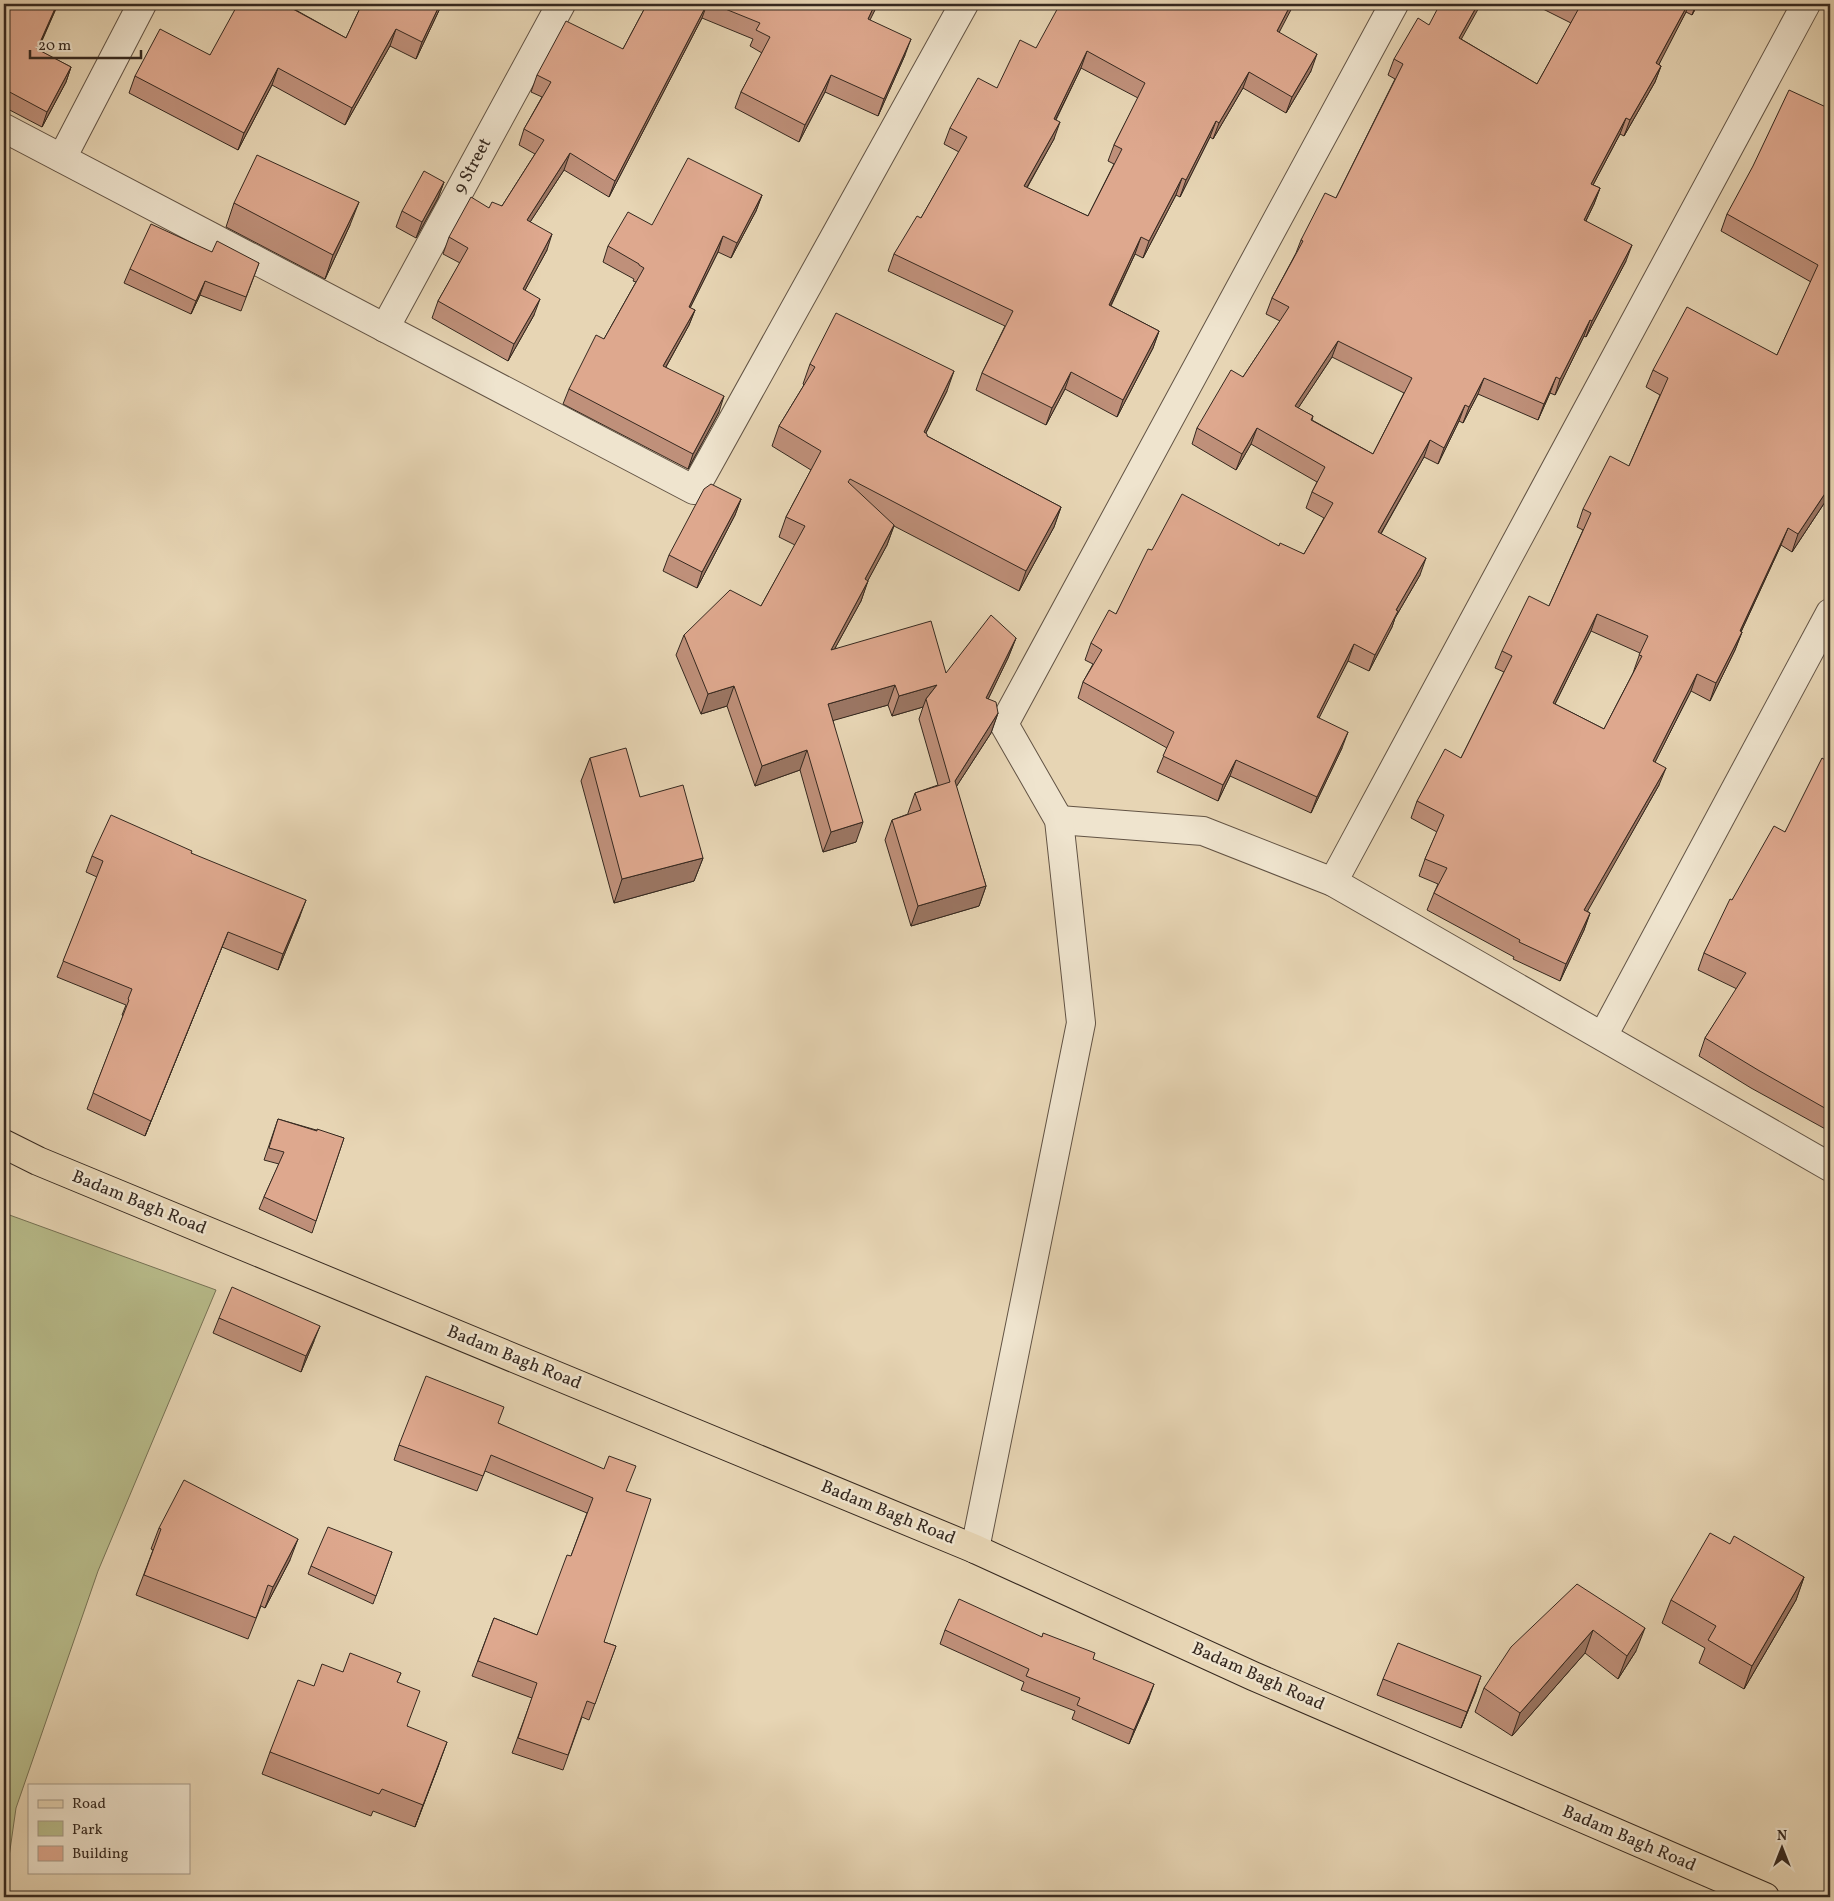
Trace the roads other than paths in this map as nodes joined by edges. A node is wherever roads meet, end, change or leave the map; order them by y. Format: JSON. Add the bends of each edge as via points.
{"nodes":[{"id":1,"x":142,"y":4,"type":"edge"},
{"id":2,"x":561,"y":4,"type":"edge"},
{"id":3,"x":964,"y":4,"type":"edge"},
{"id":4,"x":1394,"y":4,"type":"edge"},
{"id":5,"x":1806,"y":4,"type":"edge"},
{"id":6,"x":4,"y":128,"type":"edge"},
{"id":7,"x":62,"y":158,"type":"junction"},
{"id":8,"x":385,"y":328,"type":"junction"},
{"id":9,"x":1830,"y":614,"type":"edge"},
{"id":10,"x":1059,"y":820,"type":"junction"},
{"id":11,"x":1333,"y":882,"type":"junction"},
{"id":12,"x":1603,"y":1036,"type":"junction"},
{"id":13,"x":4,"y":1144,"type":"edge"},
{"id":14,"x":1830,"y":1167,"type":"edge"},
{"id":15,"x":975,"y":1549,"type":"junction"},
{"id":16,"x":1765,"y":1897,"type":"edge"}],
"edges":[{"from":1,"to":7,"type":"street"},
{"from":2,"to":8,"type":"street","name":"9 Street"},
{"from":3,"to":8,"type":"street","via":[[694,490]]},
{"from":4,"to":10,"type":"street","via":[[1004,724]]},
{"from":5,"to":11,"type":"street"},
{"from":6,"to":7,"type":"street"},
{"from":7,"to":8,"type":"street"},
{"from":9,"to":12,"type":"street"},
{"from":10,"to":11,"type":"street","via":[[1203,831]]},
{"from":10,"to":15,"type":"street","via":[[1081,1023]]},
{"from":11,"to":12,"type":"street"},
{"from":12,"to":14,"type":"street"},
{"from":13,"to":15,"type":"main road","name":"Badam Bagh Road","via":[[38,1161]]},
{"from":15,"to":16,"type":"main road","name":"Badam Bagh Road","via":[[1253,1676]]}]}
